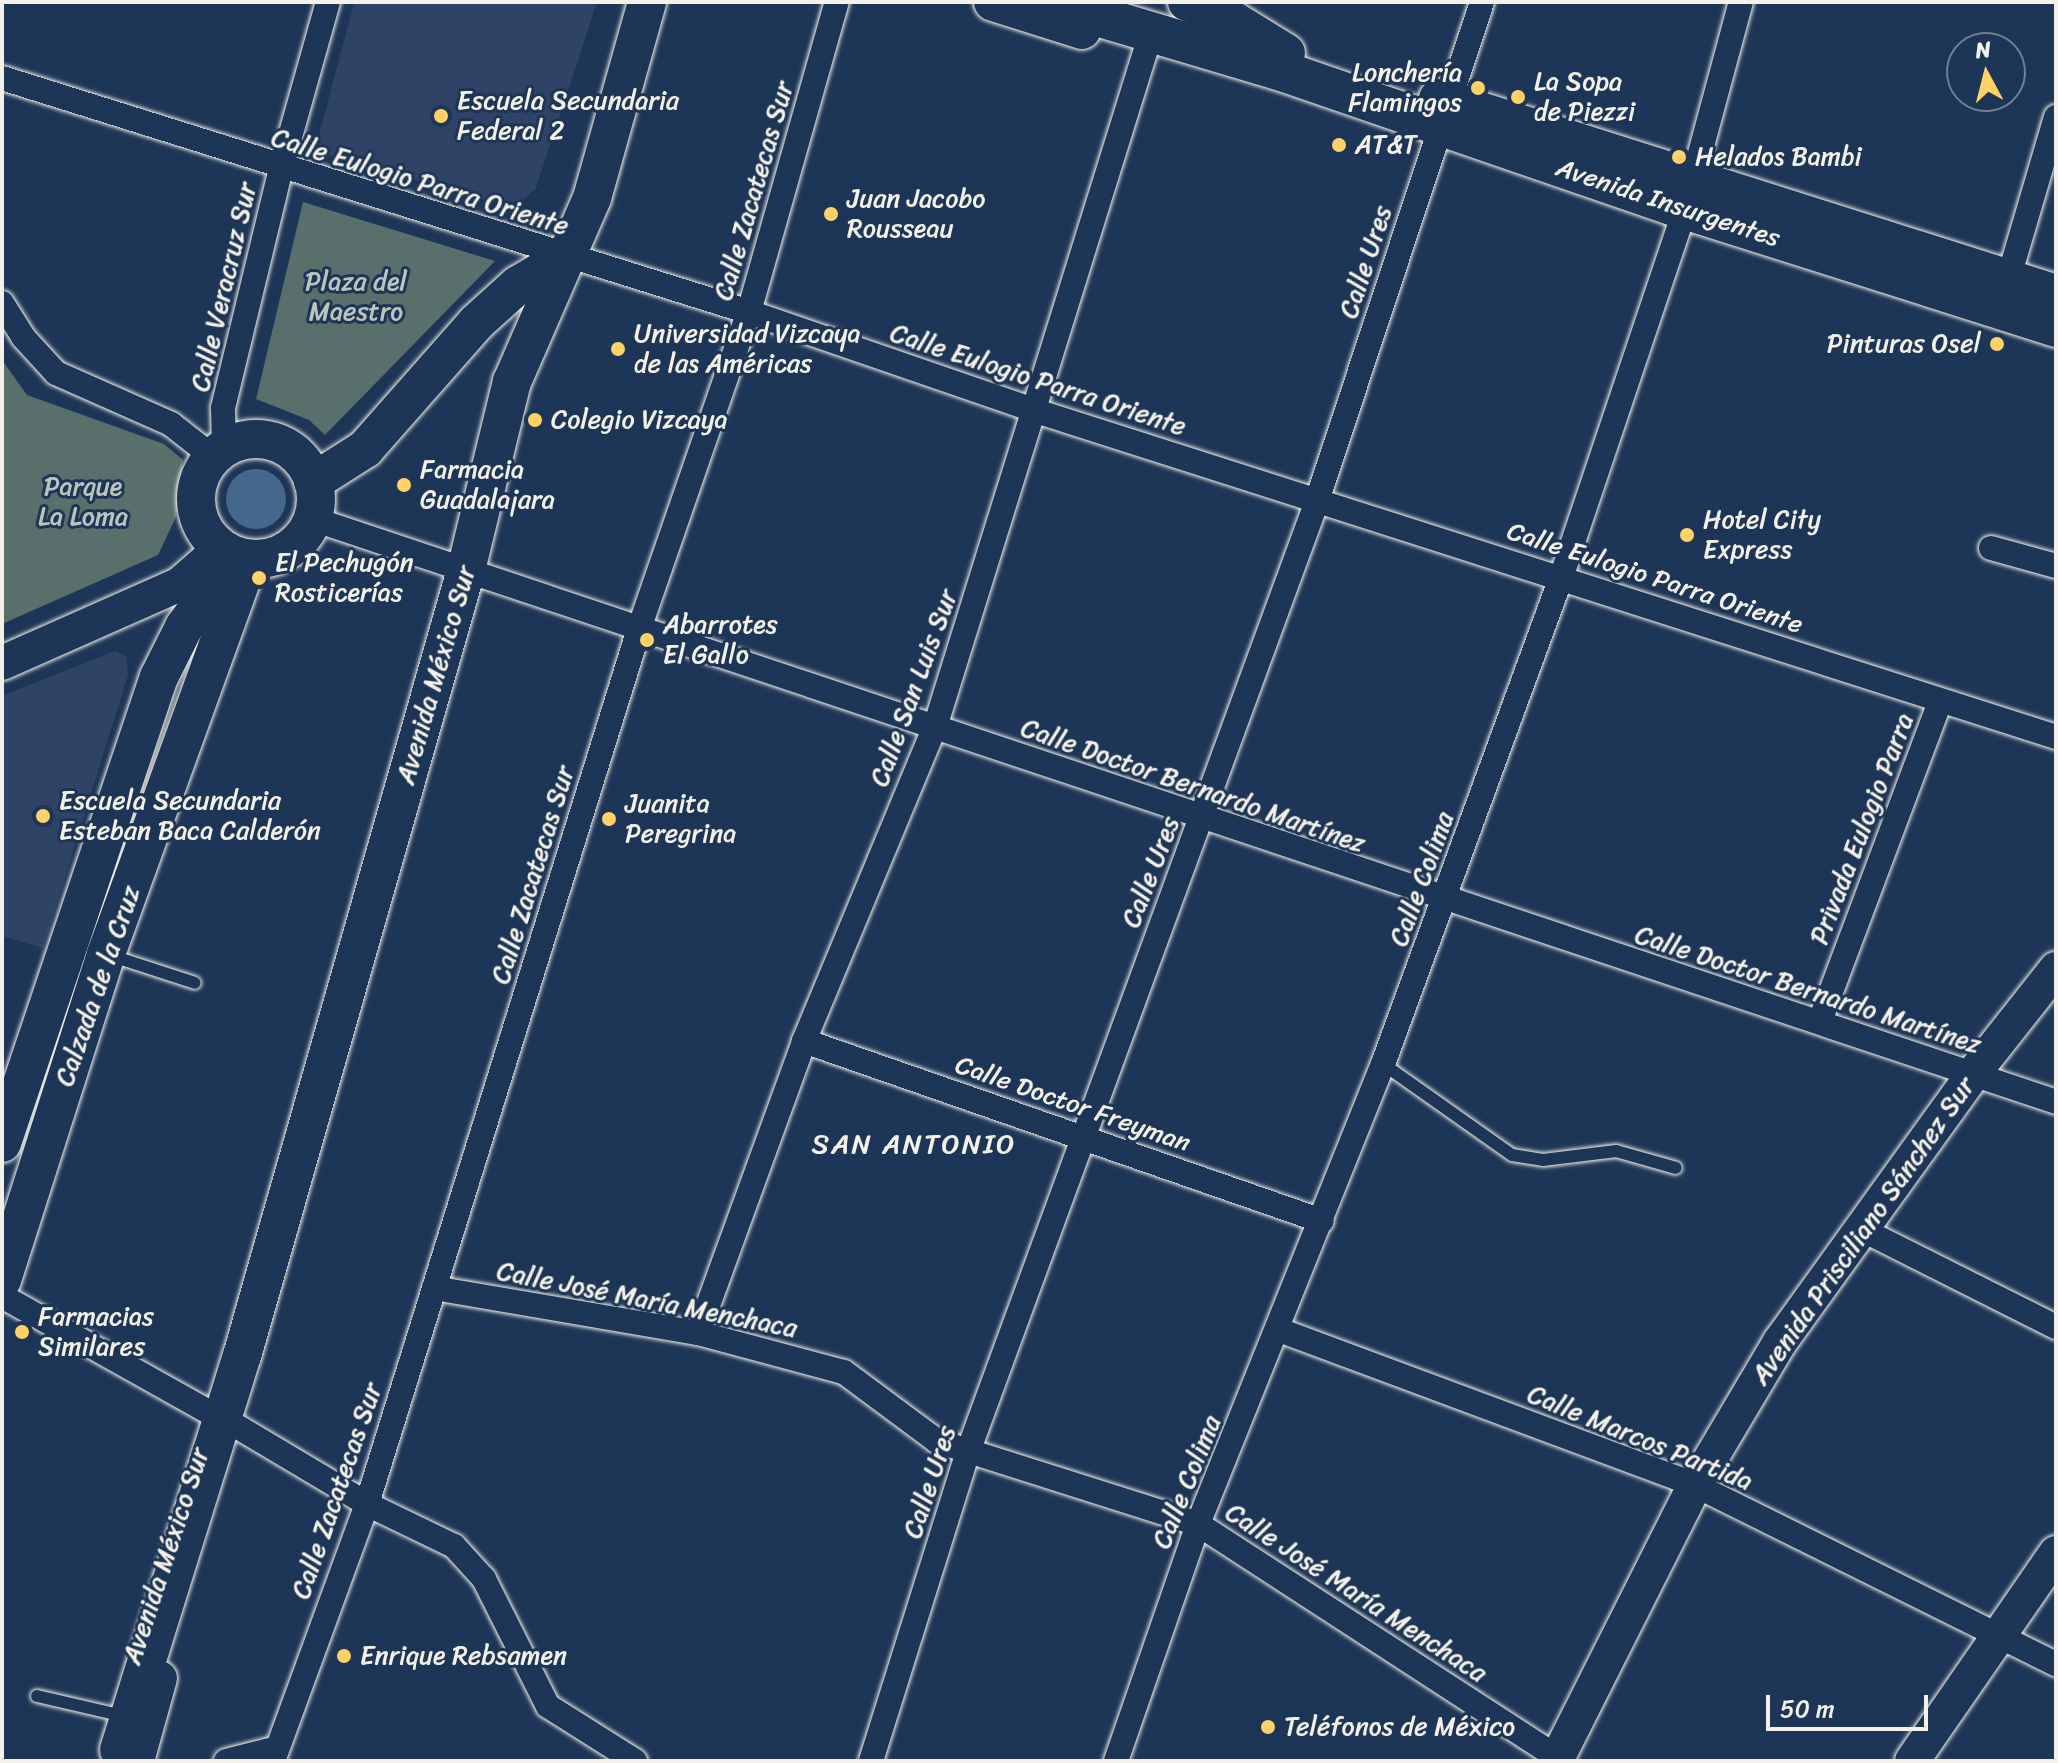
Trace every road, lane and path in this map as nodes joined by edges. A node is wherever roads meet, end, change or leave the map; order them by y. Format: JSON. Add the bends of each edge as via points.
{"nodes":[{"id":1,"x":328,"y":2,"type":"edge"},
{"id":2,"x":647,"y":2,"type":"edge"},
{"id":3,"x":837,"y":2,"type":"edge"},
{"id":4,"x":993,"y":2,"type":"edge"},
{"id":5,"x":1050,"y":2,"type":"edge"},
{"id":6,"x":1118,"y":2,"type":"edge"},
{"id":7,"x":1187,"y":2,"type":"edge"},
{"id":8,"x":1482,"y":2,"type":"edge"},
{"id":9,"x":1741,"y":2,"type":"edge"},
{"id":10,"x":1146,"y":49,"type":"junction"},
{"id":11,"x":1284,"y":62,"type":"junction"},
{"id":12,"x":2,"y":78,"type":"edge"},
{"id":13,"x":1443,"y":114,"type":"junction"},
{"id":14,"x":2056,"y":117,"type":"edge"},
{"id":15,"x":281,"y":169,"type":"junction"},
{"id":16,"x":1690,"y":194,"type":"junction"},
{"id":17,"x":567,"y":256,"type":"junction"},
{"id":18,"x":2008,"y":280,"type":"junction"},
{"id":19,"x":2056,"y":295,"type":"edge"},
{"id":20,"x":2,"y":303,"type":"edge"},
{"id":21,"x":749,"y":312,"type":"junction"},
{"id":22,"x":2056,"y":327,"type":"edge"},
{"id":23,"x":440,"y":364,"type":"junction"},
{"id":24,"x":512,"y":382,"type":"junction"},
{"id":25,"x":1036,"y":411,"type":"junction"},
{"id":26,"x":218,"y":453,"type":"junction"},
{"id":27,"x":313,"y":482,"type":"junction"},
{"id":28,"x":1317,"y":501,"type":"junction"},
{"id":29,"x":313,"y":519,"type":"junction"},
{"id":30,"x":228,"y":548,"type":"junction"},
{"id":31,"x":1991,"y":548,"type":"dead end"},
{"id":32,"x":2056,"y":566,"type":"edge"},
{"id":33,"x":466,"y":570,"type":"junction"},
{"id":34,"x":1562,"y":575,"type":"junction"},
{"id":35,"x":640,"y":626,"type":"junction"},
{"id":36,"x":2,"y":642,"type":"edge"},
{"id":37,"x":2,"y":663,"type":"edge"},
{"id":38,"x":1940,"y":701,"type":"junction"},
{"id":39,"x":935,"y":727,"type":"junction"},
{"id":40,"x":2056,"y":737,"type":"edge"},
{"id":41,"x":1201,"y":820,"type":"junction"},
{"id":42,"x":1444,"y":901,"type":"junction"},
{"id":43,"x":106,"y":954,"type":"junction"},
{"id":44,"x":2056,"y":969,"type":"edge"},
{"id":45,"x":195,"y":983,"type":"dead end"},
{"id":46,"x":1820,"y":1021,"type":"junction"},
{"id":47,"x":804,"y":1041,"type":"junction"},
{"id":48,"x":31,"y":1057,"type":"junction"},
{"id":49,"x":1383,"y":1064,"type":"junction"},
{"id":50,"x":71,"y":1065,"type":"junction"},
{"id":51,"x":1973,"y":1074,"type":"junction"},
{"id":52,"x":2056,"y":1102,"type":"edge"},
{"id":53,"x":1080,"y":1136,"type":"junction"},
{"id":54,"x":2,"y":1143,"type":"edge"},
{"id":55,"x":1676,"y":1168,"type":"dead end"},
{"id":56,"x":1322,"y":1221,"type":"junction"},
{"id":57,"x":1859,"y":1228,"type":"junction"},
{"id":58,"x":2,"y":1280,"type":"edge"},
{"id":59,"x":434,"y":1288,"type":"junction"},
{"id":60,"x":2,"y":1296,"type":"edge"},
{"id":61,"x":2056,"y":1327,"type":"edge"},
{"id":62,"x":1279,"y":1330,"type":"junction"},
{"id":63,"x":698,"y":1333,"type":"junction"},
{"id":64,"x":242,"y":1356,"type":"junction"},
{"id":65,"x":222,"y":1419,"type":"junction"},
{"id":66,"x":969,"y":1449,"type":"junction"},
{"id":67,"x":1695,"y":1485,"type":"junction"},
{"id":68,"x":367,"y":1504,"type":"junction"},
{"id":69,"x":1198,"y":1524,"type":"junction"},
{"id":70,"x":2056,"y":1553,"type":"edge"},
{"id":71,"x":2000,"y":1636,"type":"junction"},
{"id":72,"x":2056,"y":1664,"type":"edge"},
{"id":73,"x":37,"y":1696,"type":"dead end"},
{"id":74,"x":118,"y":1747,"type":"edge"},
{"id":75,"x":274,"y":1755,"type":"edge"},
{"id":76,"x":1557,"y":1759,"type":"edge"},
{"id":77,"x":226,"y":1761,"type":"edge"},
{"id":78,"x":635,"y":1761,"type":"edge"},
{"id":79,"x":871,"y":1761,"type":"edge"},
{"id":80,"x":1116,"y":1761,"type":"edge"},
{"id":81,"x":1912,"y":1761,"type":"edge"}],
"edges":[{"from":1,"to":15,"type":"street","name":"Calle Veracruz Sur"},
{"from":2,"to":17,"type":"main road","name":"Avenida México Sur","via":[[613,133]]},
{"from":3,"to":21,"type":"street","name":"Calle Zacatecas Sur"},
{"from":4,"to":10,"type":"main road","name":"Avenida Insurgentes"},
{"from":5,"to":11,"type":"highway","name":"Avenida Insurgentes"},
{"from":6,"to":11,"type":"highway","name":"Avenida Insurgentes"},
{"from":7,"to":11,"type":"main road","name":"Avenida Insurgentes","via":[[1234,21]]},
{"from":8,"to":13,"type":"street","name":"Calle Ures"},
{"from":9,"to":16,"type":"street","name":"Calle Colima"},
{"from":10,"to":11,"type":"main road","name":"Avenida Insurgentes","via":[[1213,68]]},
{"from":10,"to":25,"type":"street","name":"Calle San Luis Sur"},
{"from":11,"to":13,"type":"highway","name":"Avenida Insurgentes"},
{"from":12,"to":15,"type":"street","name":"Calle Eulogio Parra Oriente"},
{"from":13,"to":16,"type":"highway","name":"Avenida Insurgentes"},
{"from":13,"to":28,"type":"street","name":"Calle Ures"},
{"from":14,"to":18,"type":"street"},
{"from":15,"to":17,"type":"street","name":"Calle Eulogio Parra Oriente"},
{"from":15,"to":26,"type":"street","name":"Calle Veracruz Sur","via":[[223,408]]},
{"from":16,"to":18,"type":"highway","name":"Avenida Insurgentes"},
{"from":16,"to":22,"type":"highway","name":"Avenida Insurgentes"},
{"from":16,"to":34,"type":"street","name":"Calle Colima"},
{"from":17,"to":21,"type":"street","name":"Calle Eulogio Parra Oriente"},
{"from":17,"to":23,"type":"main road","via":[[518,285]]},
{"from":17,"to":24,"type":"main road","name":"Avenida México Sur"},
{"from":18,"to":19,"type":"highway","name":"Avenida Insurgentes"},
{"from":20,"to":26,"type":"street","via":[[23,337],[56,373],[171,424]]},
{"from":21,"to":25,"type":"street","name":"Calle Eulogio Parra Oriente"},
{"from":21,"to":35,"type":"street","name":"Calle Zacatecas Sur"},
{"from":23,"to":24,"type":"main road","via":[[462,349],[489,343],[504,351]]},
{"from":23,"to":27,"type":"main road","via":[[365,449]]},
{"from":24,"to":33,"type":"main road","name":"Avenida México Sur"},
{"from":25,"to":28,"type":"street","name":"Calle Eulogio Parra Oriente"},
{"from":25,"to":39,"type":"street","name":"Calle San Luis Sur"},
{"from":26,"to":27,"type":"main road","via":[[257,438],[278,442],[296,453]]},
{"from":26,"to":30,"type":"main road","via":[[196,486],[195,506]]},
{"from":27,"to":29,"type":"main road"},
{"from":28,"to":34,"type":"street","name":"Calle Eulogio Parra Oriente"},
{"from":28,"to":41,"type":"street","name":"Calle Ures"},
{"from":29,"to":30,"type":"main road","via":[[299,542],[283,554]]},
{"from":29,"to":33,"type":"street","name":"Calle Doctor Bernardo Martínez"},
{"from":30,"to":36,"type":"main road","via":[[175,564]]},
{"from":30,"to":37,"type":"main road","via":[[180,584]]},
{"from":30,"to":43,"type":"main road","name":"Calzada de la Cruz"},
{"from":30,"to":48,"type":"main road","name":"Calzada de la Cruz","via":[[159,677]]},
{"from":31,"to":32,"type":"street"},
{"from":33,"to":35,"type":"street","name":"Calle Doctor Bernardo Martínez"},
{"from":33,"to":64,"type":"main road","name":"Avenida México Sur"},
{"from":34,"to":38,"type":"street","name":"Calle Eulogio Parra Oriente"},
{"from":34,"to":42,"type":"street","name":"Calle Colima"},
{"from":35,"to":39,"type":"street","name":"Calle Doctor Bernardo Martínez"},
{"from":35,"to":59,"type":"street","name":"Calle Zacatecas Sur"},
{"from":38,"to":40,"type":"street","name":"Calle Eulogio Parra Oriente"},
{"from":38,"to":46,"type":"street","name":"Privada Eulogio Parra"},
{"from":39,"to":41,"type":"street","name":"Calle Doctor Bernardo Martínez"},
{"from":39,"to":47,"type":"street","name":"Calle San Luis Sur"},
{"from":41,"to":42,"type":"street","name":"Calle Doctor Bernardo Martínez"},
{"from":41,"to":53,"type":"street","name":"Calle Ures"},
{"from":42,"to":46,"type":"street","name":"Calle Doctor Bernardo Martínez"},
{"from":42,"to":49,"type":"street","name":"Calle Colima"},
{"from":43,"to":45,"type":"lane"},
{"from":43,"to":50,"type":"main road","name":"Calzada de la Cruz"},
{"from":44,"to":51,"type":"main road","name":"Avenida Prisciliano Sánchez Sur"},
{"from":46,"to":51,"type":"street","name":"Calle Doctor Bernardo Martínez"},
{"from":47,"to":53,"type":"street","name":"Calle Doctor Freyman"},
{"from":47,"to":63,"type":"street","name":"Calle San Luis Sur"},
{"from":48,"to":50,"type":"main road"},
{"from":48,"to":54,"type":"main road","name":"Calzada de la Cruz"},
{"from":49,"to":55,"type":"lane","via":[[1478,1126],[1512,1155],[1543,1160],[1616,1151]]},
{"from":49,"to":56,"type":"street","name":"Calle Colima"},
{"from":50,"to":58,"type":"main road","name":"Calzada de la Cruz"},
{"from":51,"to":52,"type":"street","name":"Calle Doctor Bernardo Martínez"},
{"from":51,"to":57,"type":"main road","name":"Avenida Prisciliano Sánchez Sur"},
{"from":53,"to":56,"type":"street","name":"Calle Doctor Freyman"},
{"from":53,"to":66,"type":"street","name":"Calle Ures"},
{"from":56,"to":62,"type":"street","name":"Calle Colima"},
{"from":57,"to":61,"type":"street"},
{"from":57,"to":67,"type":"main road","name":"Avenida Prisciliano Sánchez Sur","via":[[1780,1342]]},
{"from":59,"to":63,"type":"street","name":"Calle José María Menchaca"},
{"from":59,"to":68,"type":"street","name":"Calle Zacatecas Sur"},
{"from":60,"to":65,"type":"street"},
{"from":62,"to":67,"type":"street","name":"Calle Marcos Partida"},
{"from":62,"to":69,"type":"street","name":"Calle Colima"},
{"from":63,"to":66,"type":"street","name":"Calle José María Menchaca","via":[[844,1372],[937,1441]]},
{"from":64,"to":65,"type":"main road","name":"Avenida México Sur"},
{"from":64,"to":74,"type":"main road"},
{"from":65,"to":68,"type":"street"},
{"from":65,"to":74,"type":"main road","name":"Avenida México Sur"},
{"from":65,"to":74,"type":"main road","name":"Avenida México Sur"},
{"from":66,"to":69,"type":"street","name":"Calle José María Menchaca"},
{"from":66,"to":79,"type":"street","name":"Calle Ures"},
{"from":67,"to":71,"type":"street","name":"Calle Marcos Partida"},
{"from":67,"to":76,"type":"main road","name":"Avenida Prisciliano Sánchez Sur"},
{"from":68,"to":75,"type":"street","name":"Calle Zacatecas Sur"},
{"from":68,"to":78,"type":"street","via":[[454,1546],[484,1579],[548,1706]]},
{"from":69,"to":76,"type":"street","name":"Calle José María Menchaca"},
{"from":69,"to":80,"type":"street","name":"Calle Colima"},
{"from":70,"to":71,"type":"main road"},
{"from":71,"to":72,"type":"street","name":"Calle Marcos Partida"},
{"from":71,"to":81,"type":"main road"},
{"from":73,"to":74,"type":"lane"},
{"from":75,"to":77,"type":"street"}]}
